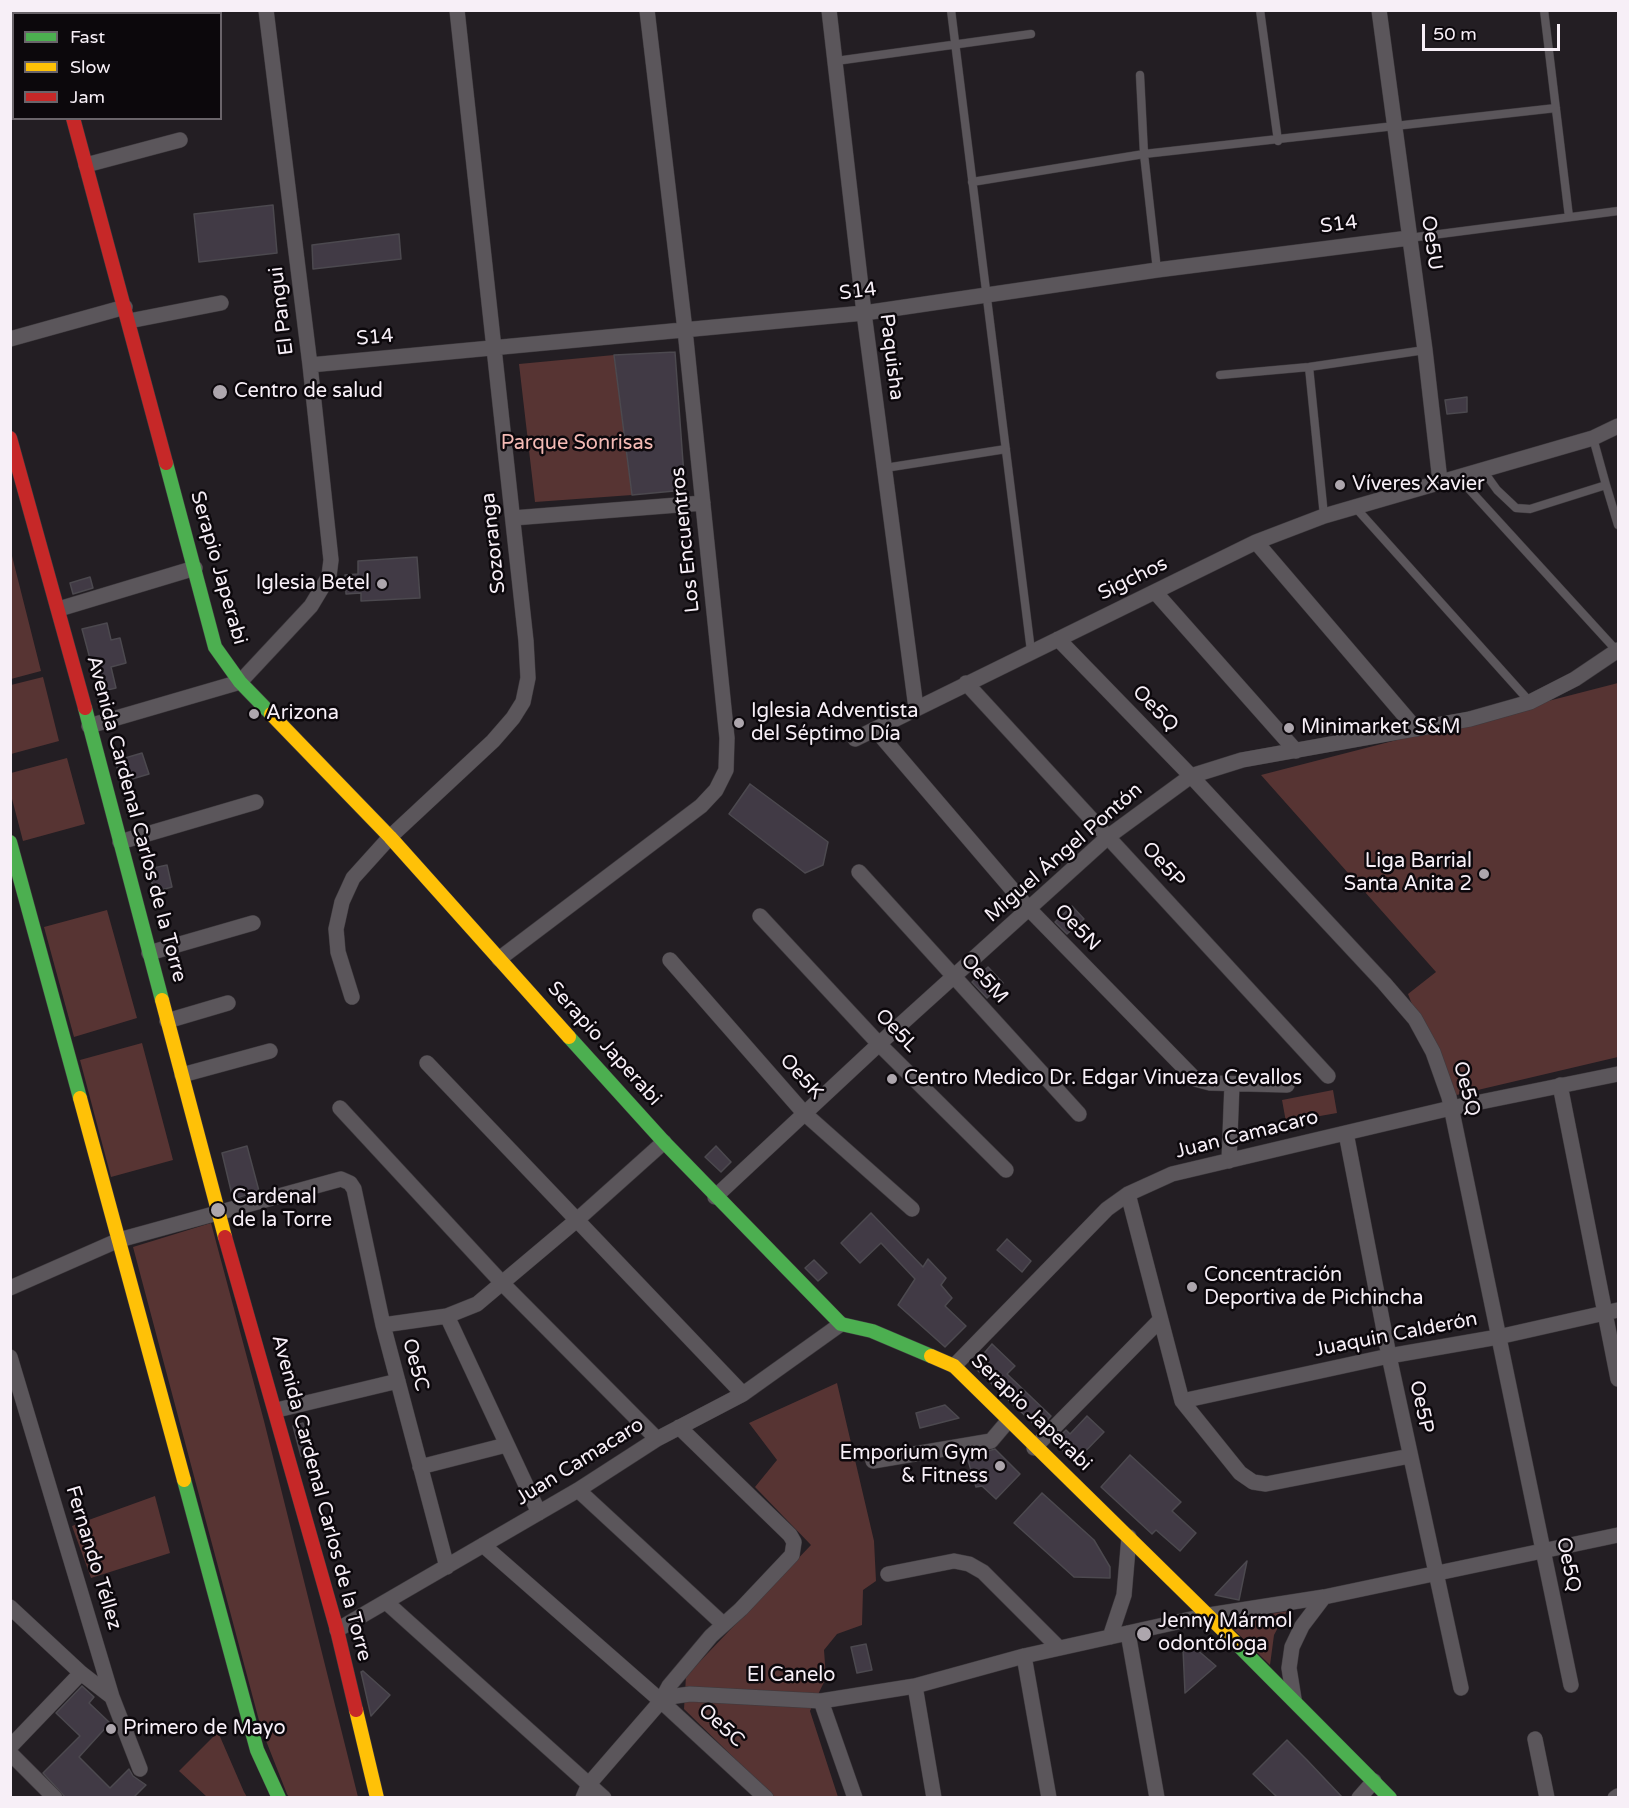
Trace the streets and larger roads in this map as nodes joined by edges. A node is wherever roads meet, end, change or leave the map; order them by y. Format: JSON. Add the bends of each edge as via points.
{"nodes":[{"id":1,"x":266,"y":10,"type":"edge"},
{"id":2,"x":457,"y":10,"type":"edge"},
{"id":3,"x":647,"y":10,"type":"edge"},
{"id":4,"x":829,"y":10,"type":"edge"},
{"id":5,"x":1378,"y":10,"type":"edge"},
{"id":6,"x":74,"y":120,"type":"edge"},
{"id":7,"x":180,"y":140,"type":"dead end"},
{"id":8,"x":86,"y":165,"type":"junction"},
{"id":9,"x":1409,"y":238,"type":"junction"},
{"id":10,"x":221,"y":303,"type":"dead end"},
{"id":11,"x":864,"y":313,"type":"junction"},
{"id":12,"x":127,"y":314,"type":"junction"},
{"id":13,"x":685,"y":330,"type":"junction"},
{"id":14,"x":10,"y":339,"type":"edge"},
{"id":15,"x":493,"y":349,"type":"junction"},
{"id":16,"x":310,"y":365,"type":"junction"},
{"id":17,"x":1618,"y":426,"type":"edge"},
{"id":18,"x":10,"y":438,"type":"edge"},
{"id":19,"x":1440,"y":481,"type":"junction"},
{"id":20,"x":703,"y":502,"type":"junction"},
{"id":21,"x":513,"y":518,"type":"junction"},
{"id":22,"x":1257,"y":542,"type":"junction"},
{"id":23,"x":195,"y":568,"type":"junction"},
{"id":24,"x":1155,"y":592,"type":"junction"},
{"id":25,"x":59,"y":609,"type":"junction"},
{"id":26,"x":1058,"y":639,"type":"junction"},
{"id":27,"x":1618,"y":650,"type":"edge"},
{"id":28,"x":240,"y":682,"type":"junction"},
{"id":29,"x":966,"y":683,"type":"junction"},
{"id":30,"x":916,"y":708,"type":"junction"},
{"id":31,"x":89,"y":726,"type":"junction"},
{"id":32,"x":875,"y":729,"type":"junction"},
{"id":33,"x":1416,"y":729,"type":"junction"},
{"id":34,"x":855,"y":739,"type":"dead end"},
{"id":35,"x":1296,"y":751,"type":"junction"},
{"id":36,"x":1191,"y":776,"type":"junction"},
{"id":37,"x":256,"y":802,"type":"dead end"},
{"id":38,"x":1109,"y":836,"type":"junction"},
{"id":39,"x":390,"y":837,"type":"junction"},
{"id":40,"x":10,"y":842,"type":"edge"},
{"id":41,"x":120,"y":842,"type":"junction"},
{"id":42,"x":859,"y":872,"type":"dead end"},
{"id":43,"x":1029,"y":909,"type":"junction"},
{"id":44,"x":760,"y":916,"type":"dead end"},
{"id":45,"x":253,"y":923,"type":"dead end"},
{"id":46,"x":149,"y":953,"type":"junction"},
{"id":47,"x":499,"y":959,"type":"junction"},
{"id":48,"x":670,"y":960,"type":"dead end"},
{"id":49,"x":953,"y":977,"type":"junction"},
{"id":50,"x":352,"y":997,"type":"dead end"},
{"id":51,"x":228,"y":1003,"type":"dead end"},
{"id":52,"x":167,"y":1021,"type":"junction"},
{"id":53,"x":879,"y":1044,"type":"junction"},
{"id":54,"x":270,"y":1051,"type":"dead end"},
{"id":55,"x":427,"y":1064,"type":"dead end"},
{"id":56,"x":1618,"y":1074,"type":"edge"},
{"id":57,"x":182,"y":1075,"type":"junction"},
{"id":58,"x":1328,"y":1076,"type":"dead end"},
{"id":59,"x":1233,"y":1084,"type":"junction"},
{"id":60,"x":1287,"y":1085,"type":"dead end"},
{"id":61,"x":1560,"y":1085,"type":"junction"},
{"id":62,"x":340,"y":1108,"type":"dead end"},
{"id":63,"x":1451,"y":1108,"type":"junction"},
{"id":64,"x":804,"y":1113,"type":"junction"},
{"id":65,"x":1078,"y":1114,"type":"dead end"},
{"id":66,"x":1346,"y":1133,"type":"junction"},
{"id":67,"x":664,"y":1142,"type":"junction"},
{"id":68,"x":1229,"y":1161,"type":"junction"},
{"id":69,"x":1006,"y":1170,"type":"dead end"},
{"id":70,"x":1128,"y":1194,"type":"junction"},
{"id":71,"x":715,"y":1197,"type":"junction"},
{"id":72,"x":912,"y":1209,"type":"dead end"},
{"id":73,"x":219,"y":1212,"type":"junction"},
{"id":74,"x":578,"y":1219,"type":"junction"},
{"id":75,"x":119,"y":1240,"type":"junction"},
{"id":76,"x":503,"y":1284,"type":"junction"},
{"id":77,"x":10,"y":1288,"type":"edge"},
{"id":78,"x":1612,"y":1312,"type":"edge"},
{"id":79,"x":447,"y":1316,"type":"junction"},
{"id":80,"x":1160,"y":1320,"type":"junction"},
{"id":81,"x":841,"y":1324,"type":"junction"},
{"id":82,"x":383,"y":1325,"type":"junction"},
{"id":83,"x":1498,"y":1337,"type":"junction"},
{"id":84,"x":1389,"y":1356,"type":"junction"},
{"id":85,"x":10,"y":1357,"type":"edge"},
{"id":86,"x":954,"y":1366,"type":"junction"},
{"id":87,"x":1618,"y":1379,"type":"edge"},
{"id":88,"x":398,"y":1381,"type":"junction"},
{"id":89,"x":743,"y":1394,"type":"junction"},
{"id":90,"x":1182,"y":1401,"type":"junction"},
{"id":91,"x":277,"y":1410,"type":"junction"},
{"id":92,"x":1008,"y":1421,"type":"junction"},
{"id":93,"x":679,"y":1427,"type":"junction"},
{"id":94,"x":657,"y":1439,"type":"junction"},
{"id":95,"x":506,"y":1445,"type":"junction"},
{"id":96,"x":1034,"y":1448,"type":"junction"},
{"id":97,"x":1410,"y":1456,"type":"junction"},
{"id":98,"x":873,"y":1461,"type":"dead end"},
{"id":99,"x":420,"y":1467,"type":"junction"},
{"id":100,"x":578,"y":1490,"type":"junction"},
{"id":101,"x":539,"y":1513,"type":"junction"},
{"id":102,"x":1618,"y":1535,"type":"edge"},
{"id":103,"x":1129,"y":1537,"type":"junction"},
{"id":104,"x":483,"y":1545,"type":"junction"},
{"id":105,"x":1543,"y":1549,"type":"junction"},
{"id":106,"x":447,"y":1567,"type":"junction"},
{"id":107,"x":1436,"y":1573,"type":"junction"},
{"id":108,"x":888,"y":1574,"type":"dead end"},
{"id":109,"x":1324,"y":1597,"type":"junction"},
{"id":110,"x":386,"y":1602,"type":"junction"},
{"id":111,"x":13,"y":1613,"type":"edge"},
{"id":112,"x":1209,"y":1616,"type":"junction"},
{"id":113,"x":723,"y":1624,"type":"junction"},
{"id":114,"x":337,"y":1630,"type":"junction"},
{"id":115,"x":1128,"y":1633,"type":"junction"},
{"id":116,"x":1110,"y":1637,"type":"junction"},
{"id":117,"x":1059,"y":1648,"type":"junction"},
{"id":118,"x":1024,"y":1656,"type":"junction"},
{"id":119,"x":81,"y":1673,"type":"junction"},
{"id":120,"x":1571,"y":1685,"type":"dead end"},
{"id":121,"x":915,"y":1686,"type":"junction"},
{"id":122,"x":1461,"y":1688,"type":"dead end"},
{"id":123,"x":112,"y":1697,"type":"junction"},
{"id":124,"x":1294,"y":1699,"type":"junction"},
{"id":125,"x":662,"y":1701,"type":"junction"},
{"id":126,"x":821,"y":1701,"type":"junction"},
{"id":127,"x":1535,"y":1739,"type":"dead end"},
{"id":128,"x":10,"y":1747,"type":"edge"},
{"id":129,"x":10,"y":1753,"type":"edge"},
{"id":130,"x":140,"y":1769,"type":"dead end"},
{"id":131,"x":1374,"y":1781,"type":"junction"},
{"id":132,"x":586,"y":1791,"type":"edge"},
{"id":133,"x":55,"y":1797,"type":"edge"},
{"id":134,"x":279,"y":1797,"type":"edge"},
{"id":135,"x":378,"y":1797,"type":"edge"},
{"id":136,"x":604,"y":1797,"type":"edge"},
{"id":137,"x":766,"y":1797,"type":"edge"},
{"id":138,"x":855,"y":1797,"type":"edge"},
{"id":139,"x":934,"y":1797,"type":"edge"},
{"id":140,"x":1049,"y":1797,"type":"edge"},
{"id":141,"x":1157,"y":1797,"type":"edge"},
{"id":142,"x":1359,"y":1797,"type":"edge"},
{"id":143,"x":1390,"y":1797,"type":"edge"},
{"id":144,"x":1548,"y":1797,"type":"edge"}],
"edges":[{"from":1,"to":16,"type":"street","name":"El Pangui"},
{"from":2,"to":15,"type":"street","name":"Sozoranga"},
{"from":3,"to":13,"type":"street","name":"Los Encuentros"},
{"from":4,"to":11,"type":"street","name":"Paquisha"},
{"from":5,"to":9,"type":"street","name":"Oe5U"},
{"from":6,"to":8,"type":"street","name":"Serapio Japerabi"},
{"from":7,"to":8,"type":"street"},
{"from":8,"to":12,"type":"street","name":"Serapio Japerabi"},
{"from":9,"to":11,"type":"street","name":"S14"},
{"from":9,"to":19,"type":"street","name":"Oe5U"},
{"from":10,"to":12,"type":"street"},
{"from":11,"to":13,"type":"street","name":"S14"},
{"from":11,"to":30,"type":"street","name":"Paquisha"},
{"from":12,"to":14,"type":"street"},
{"from":12,"to":23,"type":"street","name":"Serapio Japerabi"},
{"from":13,"to":15,"type":"street","name":"S14"},
{"from":13,"to":20,"type":"street","name":"Los Encuentros"},
{"from":15,"to":16,"type":"street","name":"S14"},
{"from":15,"to":21,"type":"street","name":"Sozoranga"},
{"from":16,"to":28,"type":"street","name":"El Pangui","via":[[331,560],[329,576],[311,606]]},
{"from":17,"to":19,"type":"street","name":"Sigchos","via":[[1593,438]]},
{"from":18,"to":25,"type":"street","name":"Avenida Cardenal Carlos de la Torre"},
{"from":19,"to":22,"type":"street","name":"Sigchos","via":[[1324,516]]},
{"from":20,"to":21,"type":"street"},
{"from":20,"to":47,"type":"street","name":"Los Encuentros","via":[[727,738],[726,770],[716,790],[701,806]]},
{"from":21,"to":39,"type":"street","name":"Sozoranga","via":[[526,641],[528,678],[524,702],[493,741]]},
{"from":22,"to":24,"type":"street","name":"Sigchos"},
{"from":22,"to":33,"type":"street"},
{"from":23,"to":25,"type":"street"},
{"from":23,"to":28,"type":"street","name":"Serapio Japerabi","via":[[215,647]]},
{"from":24,"to":26,"type":"street","name":"Sigchos"},
{"from":24,"to":35,"type":"street"},
{"from":25,"to":31,"type":"street","name":"Avenida Cardenal Carlos de la Torre"},
{"from":26,"to":29,"type":"street","name":"Sigchos"},
{"from":26,"to":36,"type":"street","name":"Oe5Q"},
{"from":27,"to":33,"type":"street","name":"Miguel Ángel Pontón","via":[[1575,679],[1530,702]]},
{"from":28,"to":31,"type":"street"},
{"from":28,"to":39,"type":"street","name":"Serapio Japerabi"},
{"from":29,"to":30,"type":"street","name":"Sigchos"},
{"from":29,"to":38,"type":"street","name":"Oe5P"},
{"from":30,"to":32,"type":"street","name":"Sigchos"},
{"from":31,"to":41,"type":"street","name":"Avenida Cardenal Carlos de la Torre"},
{"from":32,"to":34,"type":"street","name":"Sigchos"},
{"from":32,"to":43,"type":"street","name":"Oe5N"},
{"from":33,"to":35,"type":"street","name":"Miguel Ángel Pontón"},
{"from":35,"to":36,"type":"street","name":"Miguel Ángel Pontón","via":[[1242,760]]},
{"from":36,"to":38,"type":"street","name":"Miguel Ángel Pontón"},
{"from":36,"to":63,"type":"street","name":"Oe5Q","via":[[1415,1018],[1437,1062]]},
{"from":37,"to":41,"type":"street"},
{"from":38,"to":43,"type":"street","name":"Miguel Ángel Pontón"},
{"from":38,"to":58,"type":"street","name":"Oe5P"},
{"from":39,"to":47,"type":"street","name":"Serapio Japerabi"},
{"from":39,"to":50,"type":"street","name":"Sozoranga","via":[[353,878],[342,903],[336,929],[338,952]]},
{"from":40,"to":75,"type":"street"},
{"from":41,"to":46,"type":"street","name":"Avenida Cardenal Carlos de la Torre"},
{"from":42,"to":49,"type":"street","name":"Oe5M"},
{"from":43,"to":49,"type":"street","name":"Miguel Ángel Pontón"},
{"from":43,"to":59,"type":"street","name":"Oe5N","via":[[1195,1079]]},
{"from":44,"to":53,"type":"street","name":"Oe5L"},
{"from":45,"to":46,"type":"street"},
{"from":46,"to":52,"type":"street","name":"Avenida Cardenal Carlos de la Torre"},
{"from":47,"to":67,"type":"street","name":"Serapio Japerabi"},
{"from":48,"to":64,"type":"street","name":"Oe5K"},
{"from":49,"to":53,"type":"street","name":"Miguel Ángel Pontón"},
{"from":49,"to":65,"type":"street","name":"Oe5M"},
{"from":51,"to":52,"type":"street"},
{"from":52,"to":57,"type":"street","name":"Avenida Cardenal Carlos de la Torre"},
{"from":53,"to":64,"type":"street","name":"Miguel Ángel Pontón"},
{"from":53,"to":69,"type":"street","name":"Oe5L"},
{"from":54,"to":57,"type":"street"},
{"from":55,"to":74,"type":"street"},
{"from":56,"to":61,"type":"street","name":"Juan Camacaro"},
{"from":57,"to":73,"type":"street","name":"Avenida Cardenal Carlos de la Torre"},
{"from":59,"to":60,"type":"street","name":"Oe5N"},
{"from":59,"to":68,"type":"street"},
{"from":61,"to":63,"type":"street","name":"Juan Camacaro"},
{"from":61,"to":78,"type":"street"},
{"from":62,"to":76,"type":"street"},
{"from":63,"to":66,"type":"street","name":"Juan Camacaro"},
{"from":63,"to":83,"type":"street","name":"Oe5Q"},
{"from":64,"to":71,"type":"street","name":"Miguel Ángel Pontón"},
{"from":64,"to":72,"type":"street","name":"Oe5K"},
{"from":66,"to":68,"type":"street","name":"Juan Camacaro"},
{"from":66,"to":84,"type":"street","name":"Oe5P"},
{"from":67,"to":71,"type":"street","name":"Serapio Japerabi"},
{"from":67,"to":74,"type":"street"},
{"from":68,"to":70,"type":"street","name":"Juan Camacaro","via":[[1172,1174]]},
{"from":70,"to":80,"type":"street"},
{"from":70,"to":86,"type":"street","name":"Juan Camacaro","via":[[1107,1209]]},
{"from":71,"to":81,"type":"street","name":"Serapio Japerabi"},
{"from":73,"to":75,"type":"street"},
{"from":73,"to":82,"type":"street","name":"Oe5C","via":[[341,1179],[350,1183]]},
{"from":73,"to":91,"type":"street","name":"Avenida Cardenal Carlos de la Torre"},
{"from":74,"to":76,"type":"street"},
{"from":74,"to":89,"type":"street"},
{"from":75,"to":77,"type":"street"},
{"from":75,"to":134,"type":"street","via":[[257,1750]]},
{"from":76,"to":79,"type":"street","via":[[477,1304]]},
{"from":76,"to":94,"type":"street"},
{"from":78,"to":83,"type":"street","name":"Juaquin Calderón"},
{"from":78,"to":87,"type":"street"},
{"from":79,"to":82,"type":"street"},
{"from":79,"to":95,"type":"street"},
{"from":80,"to":90,"type":"street"},
{"from":80,"to":96,"type":"street"},
{"from":81,"to":86,"type":"street","name":"Serapio Japerabi","via":[[872,1331]]},
{"from":81,"to":89,"type":"street","name":"Juan Camacaro"},
{"from":82,"to":88,"type":"street","name":"Oe5C"},
{"from":83,"to":84,"type":"street","name":"Juaquin Calderón"},
{"from":83,"to":105,"type":"street","name":"Oe5Q"},
{"from":84,"to":90,"type":"street","name":"Juaquin Calderón"},
{"from":84,"to":97,"type":"street","name":"Oe5P"},
{"from":85,"to":123,"type":"street","name":"Fernando Téllez"},
{"from":86,"to":92,"type":"street","name":"Serapio Japerabi"},
{"from":88,"to":91,"type":"street"},
{"from":88,"to":99,"type":"street","name":"Oe5C"},
{"from":89,"to":93,"type":"street","name":"Juan Camacaro"},
{"from":90,"to":97,"type":"street","via":[[1240,1473],[1253,1482],[1266,1484]]},
{"from":91,"to":114,"type":"street","name":"Avenida Cardenal Carlos de la Torre"},
{"from":92,"to":96,"type":"street","name":"Serapio Japerabi"},
{"from":92,"to":98,"type":"street","via":[[991,1440]]},
{"from":93,"to":94,"type":"street","name":"Juan Camacaro"},
{"from":93,"to":113,"type":"street","via":[[794,1542],[792,1555]]},
{"from":94,"to":100,"type":"street","name":"Juan Camacaro"},
{"from":95,"to":99,"type":"street"},
{"from":95,"to":101,"type":"street"},
{"from":96,"to":103,"type":"street","name":"Serapio Japerabi"},
{"from":97,"to":107,"type":"street","name":"Oe5P"},
{"from":99,"to":106,"type":"street","name":"Oe5C"},
{"from":100,"to":101,"type":"street","name":"Juan Camacaro"},
{"from":100,"to":113,"type":"street"},
{"from":101,"to":104,"type":"street","name":"Juan Camacaro"},
{"from":102,"to":105,"type":"street","name":"El Canelo"},
{"from":103,"to":112,"type":"street","name":"Serapio Japerabi"},
{"from":103,"to":116,"type":"street","via":[[1124,1595]]},
{"from":104,"to":106,"type":"street","name":"Juan Camacaro"},
{"from":104,"to":125,"type":"street","name":"Oe5C"},
{"from":105,"to":107,"type":"street","name":"El Canelo"},
{"from":105,"to":120,"type":"street","name":"Oe5Q"},
{"from":106,"to":110,"type":"street","name":"Juan Camacaro"},
{"from":107,"to":109,"type":"street","name":"El Canelo"},
{"from":107,"to":122,"type":"street","name":"Oe5P"},
{"from":108,"to":117,"type":"street","via":[[954,1562],[969,1564],[983,1572]]},
{"from":109,"to":112,"type":"street","name":"El Canelo"},
{"from":109,"to":124,"type":"street","via":[[1292,1647],[1288,1668]]},
{"from":110,"to":114,"type":"street","name":"Juan Camacaro"},
{"from":110,"to":132,"type":"street"},
{"from":111,"to":119,"type":"street"},
{"from":112,"to":115,"type":"street","name":"El Canelo"},
{"from":112,"to":124,"type":"street","name":"Serapio Japerabi"},
{"from":113,"to":125,"type":"street","via":[[669,1686]]},
{"from":114,"to":135,"type":"street","name":"Avenida Cardenal Carlos de la Torre"},
{"from":115,"to":116,"type":"street","name":"El Canelo"},
{"from":115,"to":141,"type":"street"},
{"from":116,"to":117,"type":"street","name":"El Canelo"},
{"from":117,"to":118,"type":"street","name":"El Canelo"},
{"from":118,"to":121,"type":"street","name":"El Canelo"},
{"from":118,"to":140,"type":"street"},
{"from":119,"to":123,"type":"street"},
{"from":119,"to":128,"type":"street"},
{"from":121,"to":126,"type":"street","name":"El Canelo"},
{"from":121,"to":139,"type":"street"},
{"from":123,"to":130,"type":"street","name":"Fernando Téllez"},
{"from":124,"to":131,"type":"street","name":"Serapio Japerabi"},
{"from":125,"to":126,"type":"street","name":"El Canelo","via":[[690,1694]]},
{"from":125,"to":132,"type":"street"},
{"from":125,"to":137,"type":"street","name":"Oe5C"},
{"from":126,"to":138,"type":"street"},
{"from":127,"to":144,"type":"street"},
{"from":129,"to":133,"type":"street"},
{"from":131,"to":142,"type":"street"},
{"from":131,"to":143,"type":"street","name":"Serapio Japerabi"},
{"from":132,"to":136,"type":"street"}]}
